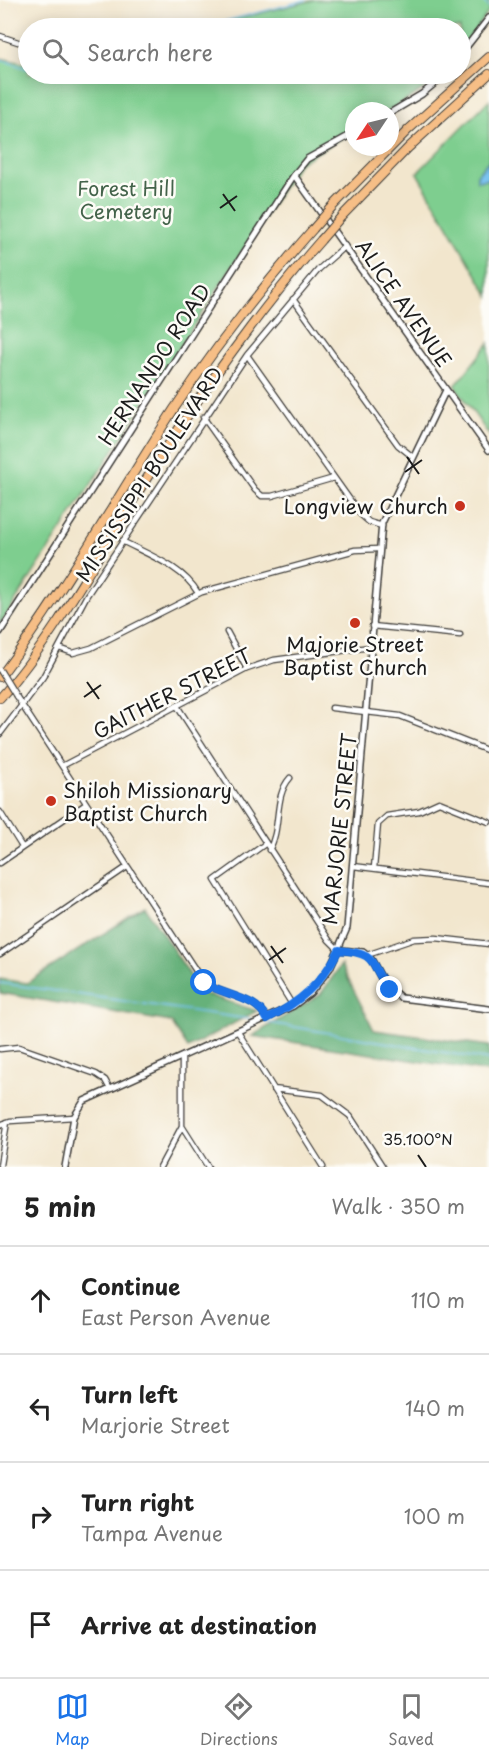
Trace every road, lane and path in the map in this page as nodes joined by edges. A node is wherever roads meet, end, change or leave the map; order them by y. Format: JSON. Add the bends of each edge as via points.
{"nodes":[{"id":1,"x":489,"y":18,"type":"edge"},
{"id":2,"x":0,"y":36,"type":"edge"},
{"id":3,"x":471,"y":41,"type":"edge"},
{"id":4,"x":18,"y":42,"type":"dead end"},
{"id":5,"x":489,"y":57,"type":"edge"},
{"id":6,"x":471,"y":73,"type":"edge"},
{"id":7,"x":489,"y":74,"type":"edge"},
{"id":8,"x":434,"y":84,"type":"edge"},
{"id":9,"x":459,"y":84,"type":"edge"},
{"id":10,"x":399,"y":108,"type":"edge"},
{"id":11,"x":345,"y":138,"type":"edge"},
{"id":12,"x":294,"y":175,"type":"junction"},
{"id":13,"x":345,"y":246,"type":"junction"},
{"id":14,"x":293,"y":299,"type":"junction"},
{"id":15,"x":247,"y":355,"type":"junction"},
{"id":16,"x":447,"y":390,"type":"junction"},
{"id":17,"x":203,"y":417,"type":"junction"},
{"id":18,"x":489,"y":450,"type":"edge"},
{"id":19,"x":413,"y":457,"type":"junction"},
{"id":20,"x":334,"y":478,"type":"junction"},
{"id":21,"x":382,"y":526,"type":"junction"},
{"id":22,"x":122,"y":541,"type":"junction"},
{"id":23,"x":378,"y":549,"type":"junction"},
{"id":24,"x":198,"y":593,"type":"junction"},
{"id":25,"x":372,"y":626,"type":"junction"},
{"id":26,"x":0,"y":632,"type":"edge"},
{"id":27,"x":227,"y":632,"type":"dead end"},
{"id":28,"x":460,"y":635,"type":"dead end"},
{"id":29,"x":370,"y":647,"type":"junction"},
{"id":30,"x":59,"y":648,"type":"junction"},
{"id":31,"x":247,"y":669,"type":"junction"},
{"id":32,"x":0,"y":670,"type":"edge"},
{"id":33,"x":0,"y":677,"type":"edge"},
{"id":34,"x":0,"y":698,"type":"edge"},
{"id":35,"x":23,"y":706,"type":"junction"},
{"id":36,"x":177,"y":706,"type":"junction"},
{"id":37,"x":332,"y":708,"type":"dead end"},
{"id":38,"x":366,"y":712,"type":"junction"},
{"id":39,"x":0,"y":734,"type":"edge"},
{"id":40,"x":489,"y":750,"type":"edge"},
{"id":41,"x":62,"y":766,"type":"junction"},
{"id":42,"x":290,"y":778,"type":"dead end"},
{"id":43,"x":86,"y":804,"type":"junction"},
{"id":44,"x":0,"y":812,"type":"edge"},
{"id":45,"x":489,"y":822,"type":"edge"},
{"id":46,"x":265,"y":844,"type":"junction"},
{"id":47,"x":22,"y":848,"type":"junction"},
{"id":48,"x":269,"y":850,"type":"junction"},
{"id":49,"x":0,"y":863,"type":"edge"},
{"id":50,"x":353,"y":866,"type":"junction"},
{"id":51,"x":127,"y":867,"type":"junction"},
{"id":52,"x":374,"y":868,"type":"junction"},
{"id":53,"x":489,"y":883,"type":"edge"},
{"id":54,"x":489,"y":944,"type":"edge"},
{"id":55,"x":339,"y":950,"type":"junction"},
{"id":56,"x":0,"y":954,"type":"edge"},
{"id":57,"x":366,"y":955,"type":"junction"},
{"id":58,"x":293,"y":1006,"type":"junction"},
{"id":59,"x":489,"y":1009,"type":"edge"},
{"id":60,"x":267,"y":1019,"type":"junction"},
{"id":61,"x":238,"y":1032,"type":"junction"},
{"id":62,"x":0,"y":1049,"type":"edge"},
{"id":63,"x":182,"y":1057,"type":"junction"},
{"id":64,"x":110,"y":1089,"type":"junction"},
{"id":65,"x":273,"y":1089,"type":"junction"},
{"id":66,"x":74,"y":1117,"type":"junction"},
{"id":67,"x":7,"y":1122,"type":"junction"},
{"id":68,"x":0,"y":1125,"type":"edge"},
{"id":69,"x":182,"y":1126,"type":"junction"},
{"id":70,"x":0,"y":1165,"type":"edge"},
{"id":71,"x":65,"y":1167,"type":"edge"},
{"id":72,"x":160,"y":1167,"type":"edge"},
{"id":73,"x":208,"y":1167,"type":"edge"},
{"id":74,"x":323,"y":1167,"type":"edge"},
{"id":75,"x":383,"y":1167,"type":"edge"}],
"edges":[{"from":1,"to":3,"type":"street"},
{"from":2,"to":4,"type":"street"},
{"from":5,"to":6,"type":"highway","bridge":true},
{"from":7,"to":34,"type":"highway","bridge":true,"via":[[419,137],[341,217],[265,308],[204,389],[48,633]]},
{"from":8,"to":10,"type":"street"},
{"from":9,"to":33,"type":"highway","bridge":true,"via":[[333,206],[262,289],[195,378]]},
{"from":11,"to":12,"type":"street","name":"HERNANDO ROAD","via":[[307,159]]},
{"from":12,"to":13,"type":"street","name":"ALICE AVENUE"},
{"from":12,"to":26,"type":"street","name":"HERNANDO ROAD"},
{"from":13,"to":14,"type":"street","name":"MISSISSIPPI BOULEVARD"},
{"from":13,"to":16,"type":"street","name":"ALICE AVENUE"},
{"from":14,"to":15,"type":"street","name":"MISSISSIPPI BOULEVARD"},
{"from":14,"to":19,"type":"street","via":[[398,445]]},
{"from":15,"to":17,"type":"street","name":"MISSISSIPPI BOULEVARD"},
{"from":15,"to":20,"type":"street"},
{"from":16,"to":18,"type":"street","name":"ALICE AVENUE"},
{"from":16,"to":19,"type":"street","name":"MARJORIE STREET"},
{"from":17,"to":20,"type":"street","via":[[262,496]]},
{"from":17,"to":22,"type":"street","name":"MISSISSIPPI BOULEVARD"},
{"from":19,"to":21,"type":"street","name":"MARJORIE STREET"},
{"from":20,"to":21,"type":"street","via":[[364,519]]},
{"from":21,"to":23,"type":"street","name":"MARJORIE STREET"},
{"from":22,"to":24,"type":"street","via":[[188,578]]},
{"from":22,"to":30,"type":"street","name":"MISSISSIPPI BOULEVARD"},
{"from":23,"to":24,"type":"street","via":[[355,550]]},
{"from":23,"to":25,"type":"street","name":"MARJORIE STREET"},
{"from":24,"to":30,"type":"street","via":[[90,648],[72,653]]},
{"from":25,"to":28,"type":"street"},
{"from":25,"to":29,"type":"street","name":"MARJORIE STREET"},
{"from":27,"to":31,"type":"street"},
{"from":29,"to":31,"type":"street","name":"GAITHER STREET","via":[[274,660]]},
{"from":29,"to":38,"type":"street","name":"MARJORIE STREET"},
{"from":30,"to":35,"type":"street","name":"MISSISSIPPI BOULEVARD"},
{"from":31,"to":36,"type":"street","name":"GAITHER STREET"},
{"from":32,"to":35,"type":"street","bridge":true},
{"from":35,"to":39,"type":"street","name":"MISSISSIPPI BOULEVARD"},
{"from":35,"to":41,"type":"street"},
{"from":36,"to":41,"type":"street","name":"GAITHER STREET"},
{"from":36,"to":46,"type":"street"},
{"from":37,"to":38,"type":"street"},
{"from":38,"to":40,"type":"street","via":[[400,716]]},
{"from":38,"to":50,"type":"street","name":"MARJORIE STREET"},
{"from":41,"to":43,"type":"street"},
{"from":42,"to":48,"type":"street","via":[[282,791],[276,837]]},
{"from":43,"to":47,"type":"street"},
{"from":43,"to":51,"type":"street"},
{"from":44,"to":47,"type":"street"},
{"from":45,"to":52,"type":"street","via":[[439,802],[419,811],[387,816],[378,824]]},
{"from":46,"to":48,"type":"street"},
{"from":46,"to":58,"type":"street","via":[[215,880]]},
{"from":47,"to":49,"type":"street"},
{"from":48,"to":55,"type":"street"},
{"from":50,"to":52,"type":"street"},
{"from":50,"to":55,"type":"street","name":"MARJORIE STREET","via":[[347,928]]},
{"from":51,"to":56,"type":"street"},
{"from":51,"to":60,"type":"street","via":[[204,983],[259,1006]]},
{"from":52,"to":53,"type":"street"},
{"from":54,"to":57,"type":"street","via":[[414,939]]},
{"from":55,"to":57,"type":"street"},
{"from":55,"to":58,"type":"street","name":"MARJORIE STREET","via":[[320,981]]},
{"from":57,"to":59,"type":"street","via":[[384,983],[400,998]]},
{"from":58,"to":60,"type":"street","name":"MARJORIE STREET"},
{"from":60,"to":61,"type":"street","name":"MARJORIE STREET"},
{"from":61,"to":63,"type":"street","name":"MARJORIE STREET"},
{"from":61,"to":65,"type":"street"},
{"from":62,"to":64,"type":"street","via":[[19,1047],[96,1074]]},
{"from":63,"to":64,"type":"street","name":"MARJORIE STREET"},
{"from":63,"to":69,"type":"street"},
{"from":64,"to":66,"type":"street","name":"MARJORIE STREET","via":[[84,1101]]},
{"from":65,"to":74,"type":"street"},
{"from":65,"to":75,"type":"street","via":[[322,1095],[350,1116]]},
{"from":66,"to":67,"type":"street"},
{"from":66,"to":71,"type":"street"},
{"from":67,"to":68,"type":"street"},
{"from":67,"to":70,"type":"street"},
{"from":69,"to":72,"type":"street"},
{"from":69,"to":73,"type":"street"}]}
